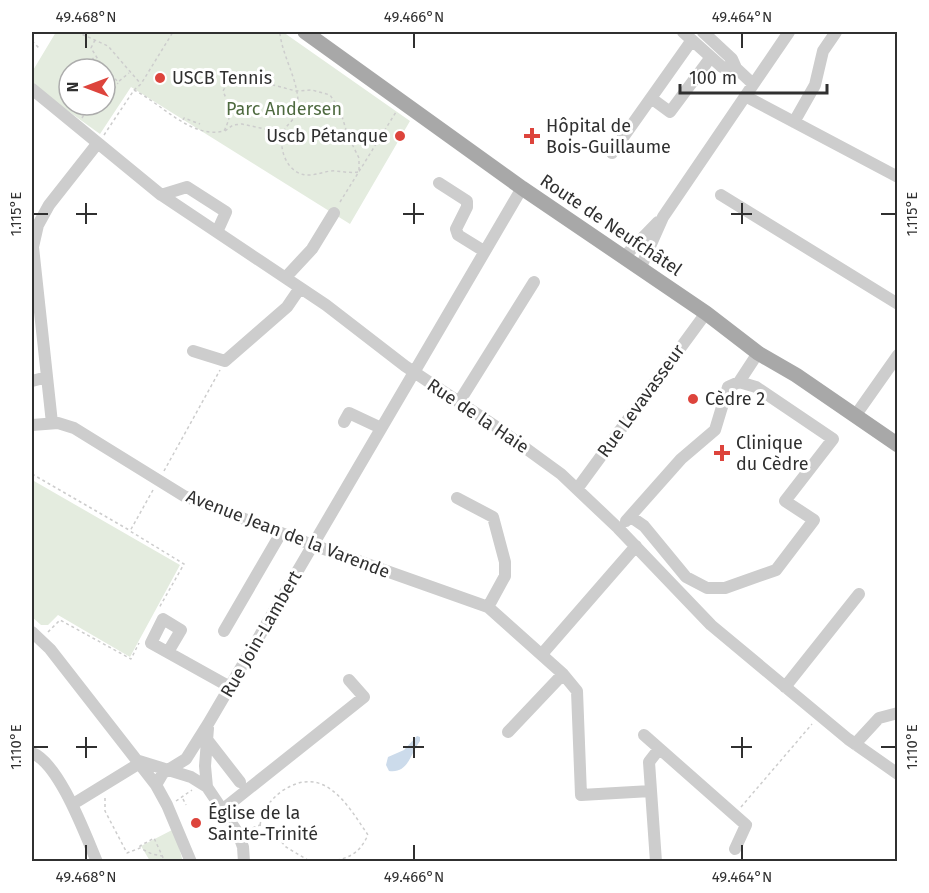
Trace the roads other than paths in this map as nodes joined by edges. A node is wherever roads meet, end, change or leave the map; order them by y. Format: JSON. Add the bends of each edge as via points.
{"nodes":[{"id":1,"x":305,"y":32,"type":"edge"},
{"id":2,"x":704,"y":32,"type":"edge"},
{"id":3,"x":789,"y":32,"type":"edge"},
{"id":4,"x":836,"y":32,"type":"edge"},
{"id":5,"x":687,"y":36,"type":"edge"},
{"id":6,"x":711,"y":57,"type":"junction"},
{"id":7,"x":736,"y":68,"type":"junction"},
{"id":8,"x":753,"y":84,"type":"junction"},
{"id":9,"x":32,"y":89,"type":"edge"},
{"id":10,"x":745,"y":96,"type":"junction"},
{"id":11,"x":651,"y":98,"type":"junction"},
{"id":12,"x":794,"y":122,"type":"junction"},
{"id":13,"x":97,"y":144,"type":"junction"},
{"id":14,"x":612,"y":153,"type":"dead end"},
{"id":15,"x":897,"y":177,"type":"edge"},
{"id":16,"x":439,"y":183,"type":"dead end"},
{"id":17,"x":522,"y":188,"type":"junction"},
{"id":18,"x":161,"y":195,"type":"junction"},
{"id":19,"x":721,"y":195,"type":"dead end"},
{"id":20,"x":334,"y":213,"type":"road end"},
{"id":21,"x":663,"y":217,"type":"junction"},
{"id":22,"x":217,"y":232,"type":"junction"},
{"id":23,"x":32,"y":247,"type":"edge"},
{"id":24,"x":484,"y":251,"type":"junction"},
{"id":25,"x":623,"y":258,"type":"junction"},
{"id":26,"x":640,"y":269,"type":"junction"},
{"id":27,"x":286,"y":278,"type":"junction"},
{"id":28,"x":534,"y":282,"type":"dead end"},
{"id":29,"x":300,"y":288,"type":"junction"},
{"id":30,"x":897,"y":304,"type":"edge"},
{"id":31,"x":705,"y":313,"type":"junction"},
{"id":32,"x":193,"y":351,"type":"dead end"},
{"id":33,"x":758,"y":353,"type":"junction"},
{"id":34,"x":897,"y":355,"type":"edge"},
{"id":35,"x":414,"y":372,"type":"junction"},
{"id":36,"x":47,"y":377,"type":"junction"},
{"id":37,"x":32,"y":381,"type":"edge"},
{"id":38,"x":739,"y":382,"type":"junction"},
{"id":39,"x":459,"y":402,"type":"junction"},
{"id":40,"x":855,"y":416,"type":"junction"},
{"id":41,"x":344,"y":422,"type":"dead end"},
{"id":42,"x":52,"y":423,"type":"junction"},
{"id":43,"x":32,"y":426,"type":"edge"},
{"id":44,"x":381,"y":428,"type":"junction"},
{"id":45,"x":897,"y":445,"type":"edge"},
{"id":46,"x":577,"y":489,"type":"junction"},
{"id":47,"x":458,"y":498,"type":"dead end"},
{"id":48,"x":631,"y":517,"type":"junction"},
{"id":49,"x":618,"y":528,"type":"junction"},
{"id":50,"x":281,"y":532,"type":"junction"},
{"id":51,"x":313,"y":545,"type":"junction"},
{"id":52,"x":636,"y":546,"type":"junction"},
{"id":53,"x":859,"y":594,"type":"dead end"},
{"id":54,"x":488,"y":607,"type":"junction"},
{"id":55,"x":224,"y":631,"type":"dead end"},
{"id":56,"x":36,"y":636,"type":"edge"},
{"id":57,"x":168,"y":652,"type":"dead end"},
{"id":58,"x":542,"y":654,"type":"junction"},
{"id":59,"x":563,"y":674,"type":"junction"},
{"id":60,"x":349,"y":680,"type":"dead end"},
{"id":61,"x":230,"y":687,"type":"junction"},
{"id":62,"x":785,"y":687,"type":"junction"},
{"id":63,"x":897,"y":713,"type":"edge"},
{"id":64,"x":508,"y":732,"type":"dead end"},
{"id":65,"x":644,"y":735,"type":"dead end"},
{"id":66,"x":204,"y":737,"type":"junction"},
{"id":67,"x":855,"y":744,"type":"junction"},
{"id":68,"x":659,"y":749,"type":"junction"},
{"id":69,"x":32,"y":753,"type":"edge"},
{"id":70,"x":140,"y":762,"type":"junction"},
{"id":71,"x":38,"y":763,"type":"edge"},
{"id":72,"x":168,"y":770,"type":"junction"},
{"id":73,"x":897,"y":774,"type":"edge"},
{"id":74,"x":240,"y":782,"type":"dead end"},
{"id":75,"x":156,"y":784,"type":"junction"},
{"id":76,"x":202,"y":784,"type":"junction"},
{"id":77,"x":651,"y":791,"type":"junction"},
{"id":78,"x":78,"y":801,"type":"dead end"},
{"id":79,"x":222,"y":810,"type":"junction"},
{"id":80,"x":735,"y":849,"type":"dead end"},
{"id":81,"x":97,"y":861,"type":"edge"},
{"id":82,"x":191,"y":861,"type":"edge"},
{"id":83,"x":244,"y":861,"type":"edge"},
{"id":84,"x":656,"y":861,"type":"edge"}],
"edges":[{"from":1,"to":17,"type":"main road","name":"Route de Neufchâtel"},
{"from":2,"to":7,"type":"street"},
{"from":3,"to":8,"type":"street"},
{"from":4,"to":12,"type":"street","via":[[823,51],[815,85]]},
{"from":5,"to":6,"type":"street"},
{"from":5,"to":11,"type":"street","via":[[673,71]]},
{"from":6,"to":7,"type":"street","via":[[722,67]]},
{"from":6,"to":11,"type":"street","via":[[670,112]]},
{"from":7,"to":8,"type":"street"},
{"from":8,"to":10,"type":"street"},
{"from":9,"to":13,"type":"street","name":"Rue de la Haie"},
{"from":10,"to":12,"type":"street"},
{"from":10,"to":21,"type":"street"},
{"from":11,"to":14,"type":"street"},
{"from":12,"to":15,"type":"street"},
{"from":13,"to":18,"type":"street","name":"Rue de la Haie"},
{"from":13,"to":23,"type":"street","via":[[49,205]]},
{"from":16,"to":24,"type":"street","via":[[467,201],[456,229],[458,235]]},
{"from":17,"to":24,"type":"street","name":"Rue Join-Lambert"},
{"from":17,"to":25,"type":"main road","name":"Route de Neufchâtel"},
{"from":18,"to":22,"type":"street","name":"Rue de la Haie"},
{"from":18,"to":22,"type":"street","via":[[187,187],[226,212]]},
{"from":19,"to":30,"type":"street"},
{"from":20,"to":27,"type":"street","via":[[312,249]]},
{"from":21,"to":25,"type":"street"},
{"from":21,"to":26,"type":"street"},
{"from":22,"to":27,"type":"street","name":"Rue de la Haie"},
{"from":23,"to":36,"type":"street"},
{"from":24,"to":35,"type":"street","name":"Rue Join-Lambert"},
{"from":25,"to":26,"type":"main road","name":"Route de Neufchâtel"},
{"from":26,"to":31,"type":"main road","name":"Route de Neufchâtel"},
{"from":27,"to":29,"type":"street","name":"Rue de la Haie"},
{"from":28,"to":39,"type":"street"},
{"from":29,"to":32,"type":"street","via":[[287,307],[225,361]]},
{"from":29,"to":35,"type":"street","name":"Rue de la Haie"},
{"from":31,"to":33,"type":"main road","name":"Route de Neufchâtel"},
{"from":31,"to":46,"type":"street","name":"Rue Levavasseur"},
{"from":33,"to":38,"type":"street"},
{"from":33,"to":40,"type":"main road","name":"Route de Neufchâtel"},
{"from":34,"to":40,"type":"street"},
{"from":35,"to":39,"type":"street","name":"Rue de la Haie"},
{"from":35,"to":44,"type":"street","name":"Rue Join-Lambert"},
{"from":36,"to":37,"type":"street"},
{"from":36,"to":42,"type":"street"},
{"from":38,"to":48,"type":"street","via":[[728,387],[715,430],[681,459]]},
{"from":38,"to":48,"type":"street","via":[[756,387],[833,440],[785,501],[814,520],[776,570],[725,588],[707,588],[686,578],[644,526]]},
{"from":39,"to":46,"type":"street","name":"Rue de la Haie"},
{"from":40,"to":45,"type":"main road","name":"Route de Neufchâtel"},
{"from":41,"to":44,"type":"street","via":[[350,413]]},
{"from":42,"to":43,"type":"street","name":"Avenue Jean de la Varende"},
{"from":42,"to":50,"type":"street","name":"Avenue Jean de la Varende","via":[[74,428],[184,496]]},
{"from":44,"to":51,"type":"street","name":"Rue Join-Lambert"},
{"from":46,"to":49,"type":"street","name":"Rue de la Haie"},
{"from":47,"to":54,"type":"street","via":[[492,517],[505,562],[505,576]]},
{"from":48,"to":49,"type":"street"},
{"from":49,"to":52,"type":"street","name":"Rue de la Haie"},
{"from":50,"to":51,"type":"street","name":"Avenue Jean de la Varende"},
{"from":50,"to":55,"type":"street"},
{"from":51,"to":54,"type":"street","name":"Avenue Jean de la Varende"},
{"from":51,"to":61,"type":"street","name":"Rue Join-Lambert"},
{"from":52,"to":58,"type":"street"},
{"from":52,"to":62,"type":"street","name":"Rue de la Haie","via":[[711,625]]},
{"from":53,"to":62,"type":"street"},
{"from":54,"to":58,"type":"street","name":"Avenue Jean de la Varende"},
{"from":56,"to":70,"type":"street"},
{"from":57,"to":61,"type":"street"},
{"from":58,"to":59,"type":"street","name":"Avenue Jean de la Varende"},
{"from":59,"to":64,"type":"street"},
{"from":59,"to":77,"type":"street","name":"Avenue Jean de la Varende","via":[[577,691],[581,795]]},
{"from":60,"to":79,"type":"street","via":[[364,697]]},
{"from":61,"to":66,"type":"street","name":"Rue Join-Lambert"},
{"from":62,"to":67,"type":"street","name":"Rue de la Haie"},
{"from":63,"to":67,"type":"street","via":[[879,718]]},
{"from":65,"to":68,"type":"street"},
{"from":66,"to":72,"type":"street","name":"Rue Join-Lambert","via":[[186,759]]},
{"from":66,"to":74,"type":"street"},
{"from":66,"to":76,"type":"street"},
{"from":67,"to":73,"type":"street","name":"Rue de la Haie"},
{"from":68,"to":77,"type":"street","via":[[650,762]]},
{"from":68,"to":80,"type":"street","via":[[746,825]]},
{"from":69,"to":71,"type":"street"},
{"from":70,"to":72,"type":"street"},
{"from":70,"to":75,"type":"street"},
{"from":70,"to":78,"type":"street"},
{"from":71,"to":81,"type":"street","via":[[52,769]]},
{"from":72,"to":75,"type":"street","name":"Rue Join-Lambert"},
{"from":72,"to":76,"type":"street"},
{"from":75,"to":82,"type":"street"},
{"from":76,"to":79,"type":"street"},
{"from":77,"to":84,"type":"street"},
{"from":79,"to":83,"type":"street","via":[[238,833]]}]}
